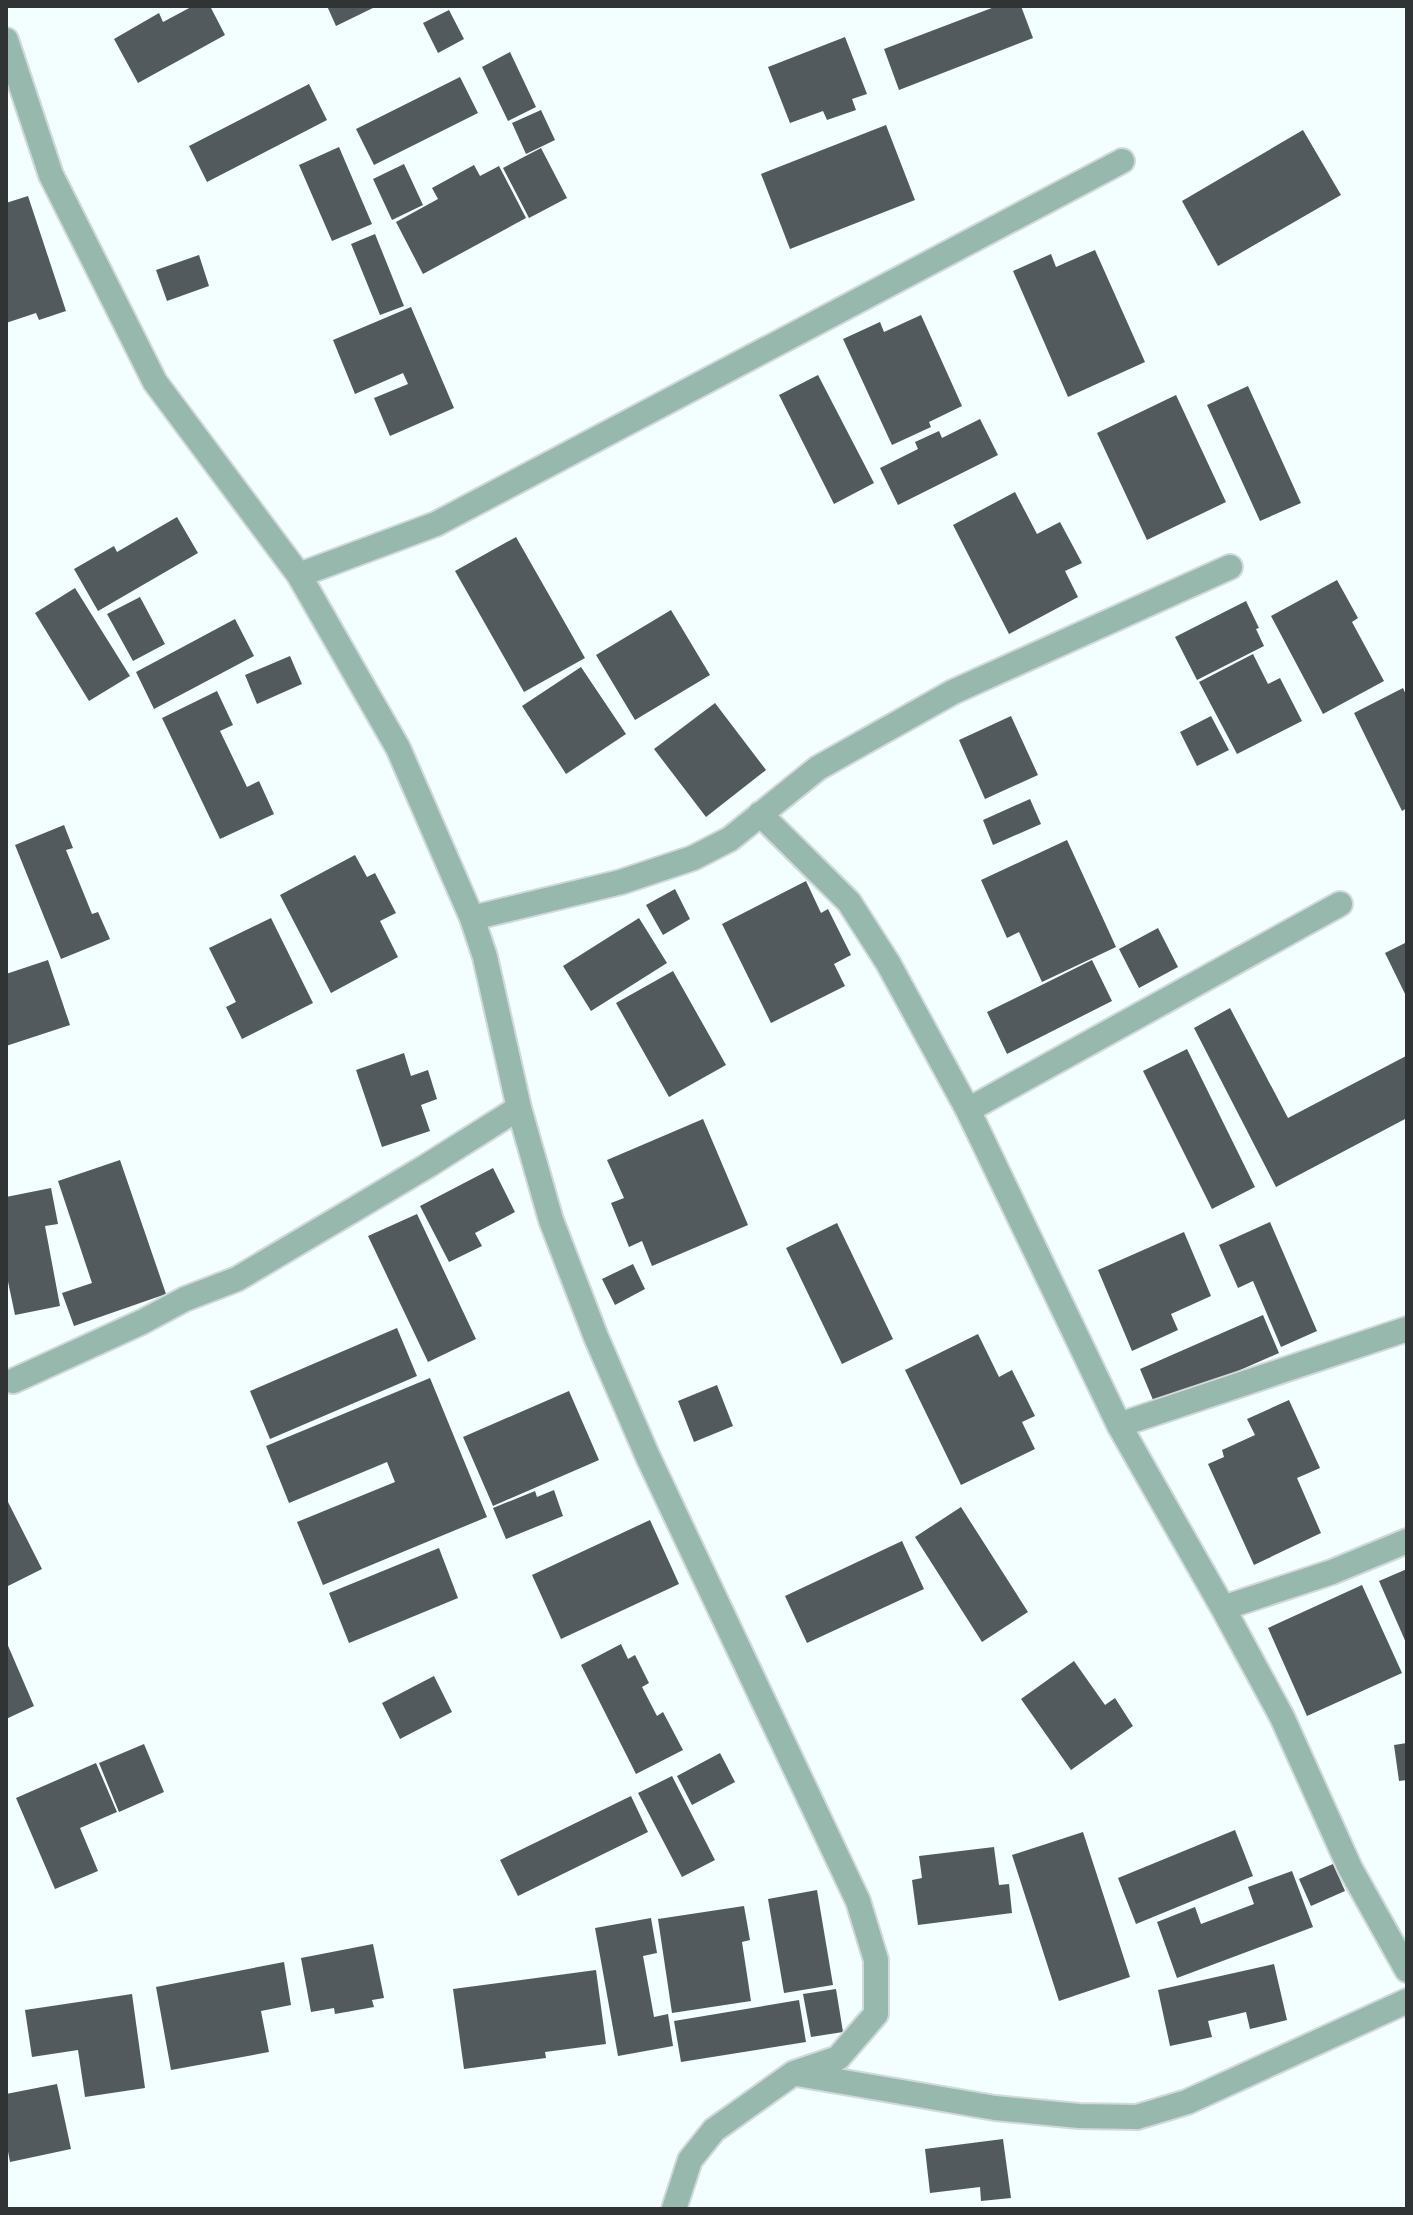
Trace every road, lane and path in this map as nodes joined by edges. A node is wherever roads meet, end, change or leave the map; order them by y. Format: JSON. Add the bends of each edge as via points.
{"nodes":[{"id":1,"x":6,"y":40,"type":"edge"},
{"id":2,"x":1122,"y":161,"type":"dead end"},
{"id":3,"x":1230,"y":567,"type":"dead end"},
{"id":4,"x":299,"y":575,"type":"junction"},
{"id":5,"x":760,"y":814,"type":"junction"},
{"id":6,"x":1340,"y":904,"type":"dead end"},
{"id":7,"x":472,"y":918,"type":"junction"},
{"id":8,"x":519,"y":1108,"type":"junction"},
{"id":9,"x":968,"y":1110,"type":"junction"},
{"id":10,"x":1407,"y":1329,"type":"edge"},
{"id":11,"x":13,"y":1381,"type":"dead end"},
{"id":12,"x":1119,"y":1425,"type":"junction"},
{"id":13,"x":1407,"y":1541,"type":"edge"},
{"id":14,"x":1223,"y":1608,"type":"junction"},
{"id":15,"x":1407,"y":1970,"type":"edge"},
{"id":16,"x":1407,"y":2001,"type":"edge"},
{"id":17,"x":794,"y":2073,"type":"junction"},
{"id":18,"x":674,"y":2209,"type":"edge"}],
"edges":[{"from":1,"to":4,"type":"street","via":[[51,175],[155,382]]},
{"from":2,"to":4,"type":"street","via":[[436,524]]},
{"from":3,"to":5,"type":"street","via":[[953,692],[818,768]]},
{"from":4,"to":7,"type":"street","via":[[398,748]]},
{"from":5,"to":7,"type":"street","via":[[730,839],[693,858],[621,882]]},
{"from":5,"to":9,"type":"street","via":[[849,902]]},
{"from":6,"to":9,"type":"street"},
{"from":7,"to":8,"type":"street"},
{"from":8,"to":11,"type":"street","via":[[237,1279]]},
{"from":8,"to":17,"type":"street","via":[[551,1220],[596,1337],[858,1901],[876,1960],[876,2014],[838,2058]]},
{"from":9,"to":12,"type":"street"},
{"from":10,"to":12,"type":"street"},
{"from":12,"to":14,"type":"street"},
{"from":13,"to":14,"type":"street"},
{"from":14,"to":15,"type":"street","via":[[1282,1717],[1350,1868]]},
{"from":16,"to":17,"type":"street","via":[[1187,2102],[1137,2117],[995,2108]]},
{"from":17,"to":18,"type":"street","via":[[714,2130],[690,2160]]}]}
